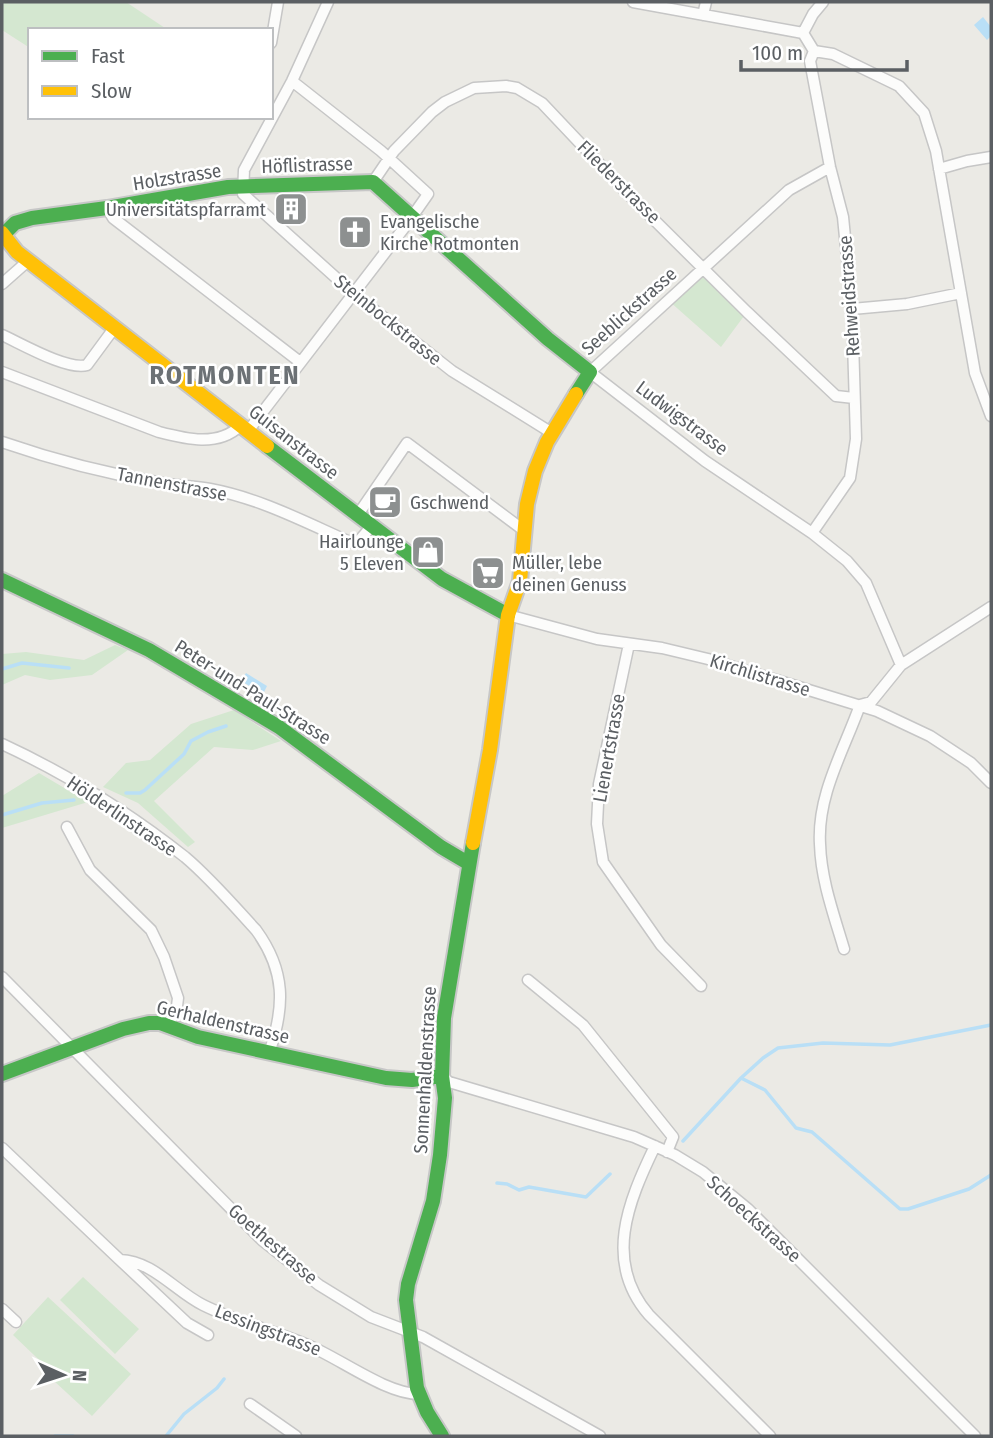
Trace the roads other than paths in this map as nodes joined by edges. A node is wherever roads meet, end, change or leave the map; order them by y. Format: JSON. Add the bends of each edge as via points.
{"nodes":[{"id":1,"x":278,"y":2,"type":"edge"},
{"id":2,"x":328,"y":2,"type":"edge"},
{"id":3,"x":633,"y":2,"type":"edge"},
{"id":4,"x":706,"y":2,"type":"edge"},
{"id":5,"x":824,"y":2,"type":"edge"},
{"id":6,"x":704,"y":15,"type":"junction"},
{"id":7,"x":273,"y":31,"type":"edge"},
{"id":8,"x":803,"y":33,"type":"junction"},
{"id":9,"x":814,"y":51,"type":"junction"},
{"id":10,"x":292,"y":81,"type":"junction"},
{"id":11,"x":273,"y":114,"type":"edge"},
{"id":12,"x":261,"y":119,"type":"edge"},
{"id":13,"x":270,"y":119,"type":"edge"},
{"id":14,"x":264,"y":130,"type":"junction"},
{"id":15,"x":991,"y":158,"type":"edge"},
{"id":16,"x":389,"y":159,"type":"junction"},
{"id":17,"x":830,"y":167,"type":"junction"},
{"id":18,"x":939,"y":169,"type":"junction"},
{"id":19,"x":373,"y":182,"type":"junction"},
{"id":20,"x":242,"y":187,"type":"junction"},
{"id":21,"x":107,"y":208,"type":"junction"},
{"id":22,"x":412,"y":218,"type":"junction"},
{"id":23,"x":4,"y":240,"type":"edge"},
{"id":24,"x":28,"y":261,"type":"junction"},
{"id":25,"x":704,"y":268,"type":"junction"},
{"id":26,"x":2,"y":285,"type":"edge"},
{"id":27,"x":961,"y":293,"type":"junction"},
{"id":28,"x":354,"y":294,"type":"junction"},
{"id":29,"x":852,"y":309,"type":"junction"},
{"id":30,"x":115,"y":327,"type":"junction"},
{"id":31,"x":2,"y":335,"type":"edge"},
{"id":32,"x":300,"y":362,"type":"junction"},
{"id":33,"x":2,"y":372,"type":"edge"},
{"id":34,"x":590,"y":372,"type":"junction"},
{"id":35,"x":854,"y":398,"type":"junction"},
{"id":36,"x":991,"y":416,"type":"edge"},
{"id":37,"x":244,"y":429,"type":"junction"},
{"id":38,"x":552,"y":433,"type":"junction"},
{"id":39,"x":2,"y":442,"type":"edge"},
{"id":40,"x":357,"y":516,"type":"junction"},
{"id":41,"x":371,"y":527,"type":"junction"},
{"id":42,"x":526,"y":532,"type":"junction"},
{"id":43,"x":812,"y":533,"type":"junction"},
{"id":44,"x":2,"y":580,"type":"edge"},
{"id":45,"x":991,"y":607,"type":"edge"},
{"id":46,"x":509,"y":615,"type":"junction"},
{"id":47,"x":629,"y":644,"type":"junction"},
{"id":48,"x":901,"y":665,"type":"junction"},
{"id":49,"x":860,"y":705,"type":"junction"},
{"id":50,"x":2,"y":744,"type":"edge"},
{"id":51,"x":991,"y":783,"type":"edge"},
{"id":52,"x":67,"y":827,"type":"dead end"},
{"id":53,"x":468,"y":863,"type":"junction"},
{"id":54,"x":844,"y":949,"type":"dead end"},
{"id":55,"x":2,"y":977,"type":"edge"},
{"id":56,"x":528,"y":980,"type":"dead end"},
{"id":57,"x":701,"y":986,"type":"dead end"},
{"id":58,"x":168,"y":1026,"type":"junction"},
{"id":59,"x":72,"y":1048,"type":"junction"},
{"id":60,"x":269,"y":1053,"type":"junction"},
{"id":61,"x":2,"y":1074,"type":"edge"},
{"id":62,"x":442,"y":1076,"type":"junction"},
{"id":63,"x":655,"y":1146,"type":"junction"},
{"id":64,"x":2,"y":1148,"type":"edge"},
{"id":65,"x":667,"y":1152,"type":"junction"},
{"id":66,"x":120,"y":1260,"type":"junction"},
{"id":67,"x":2,"y":1309,"type":"edge"},
{"id":68,"x":16,"y":1322,"type":"dead end"},
{"id":69,"x":408,"y":1332,"type":"junction"},
{"id":70,"x":208,"y":1335,"type":"dead end"},
{"id":71,"x":419,"y":1394,"type":"junction"},
{"id":72,"x":250,"y":1404,"type":"dead end"},
{"id":73,"x":296,"y":1436,"type":"edge"},
{"id":74,"x":442,"y":1436,"type":"edge"},
{"id":75,"x":600,"y":1436,"type":"edge"},
{"id":76,"x":770,"y":1436,"type":"edge"},
{"id":77,"x":975,"y":1436,"type":"edge"}],
"edges":[{"from":1,"to":7,"type":"street"},
{"from":2,"to":10,"type":"street","name":"Holzstrasse"},
{"from":3,"to":6,"type":"street"},
{"from":4,"to":6,"type":"street"},
{"from":5,"to":8,"type":"street"},
{"from":6,"to":8,"type":"street"},
{"from":8,"to":9,"type":"street"},
{"from":9,"to":17,"type":"street","name":"Rehweidstrasse","via":[[810,61]]},
{"from":9,"to":18,"type":"street","via":[[833,54],[899,86],[924,113]]},
{"from":10,"to":11,"type":"street","name":"Holzstrasse"},
{"from":10,"to":16,"type":"street"},
{"from":12,"to":14,"type":"street"},
{"from":13,"to":14,"type":"street","name":"Holzstrasse"},
{"from":14,"to":20,"type":"street","name":"Holzstrasse","via":[[244,170]]},
{"from":15,"to":18,"type":"street"},
{"from":16,"to":19,"type":"street","name":"Fliederstrasse"},
{"from":16,"to":22,"type":"street","via":[[428,194]]},
{"from":16,"to":25,"type":"street","name":"Fliederstrasse","via":[[432,112],[459,94],[490,86],[517,88],[542,103]]},
{"from":17,"to":25,"type":"street","name":"Seeblickstrasse","via":[[789,190]]},
{"from":17,"to":29,"type":"street","name":"Rehweidstrasse","via":[[843,217]]},
{"from":18,"to":27,"type":"street"},
{"from":19,"to":20,"type":"street","name":"Höflistrasse"},
{"from":19,"to":22,"type":"street","name":"Ludwigstrasse"},
{"from":20,"to":21,"type":"street","name":"Holzstrasse"},
{"from":20,"to":28,"type":"street","name":"Steinbockstrasse","via":[[246,198]]},
{"from":21,"to":23,"type":"street","name":"Holzstrasse","via":[[20,221]]},
{"from":21,"to":32,"type":"street","via":[[113,218]]},
{"from":22,"to":28,"type":"street"},
{"from":22,"to":34,"type":"street","name":"Ludwigstrasse"},
{"from":23,"to":24,"type":"street","name":"Guisanstrasse"},
{"from":24,"to":26,"type":"street"},
{"from":24,"to":30,"type":"street","name":"Guisanstrasse"},
{"from":25,"to":34,"type":"street","name":"Seeblickstrasse"},
{"from":25,"to":35,"type":"street","name":"Fliederstrasse","via":[[836,396]]},
{"from":27,"to":29,"type":"street"},
{"from":27,"to":36,"type":"street","via":[[975,373]]},
{"from":28,"to":32,"type":"street"},
{"from":28,"to":38,"type":"street","name":"Steinbockstrasse","via":[[452,371]]},
{"from":29,"to":35,"type":"street","name":"Rehweidstrasse"},
{"from":30,"to":31,"type":"street","via":[[82,367]]},
{"from":30,"to":37,"type":"street","name":"Guisanstrasse"},
{"from":32,"to":37,"type":"street"},
{"from":33,"to":37,"type":"street","via":[[184,438],[208,440]]},
{"from":34,"to":38,"type":"street","name":"Seeblickstrasse"},
{"from":34,"to":43,"type":"street","name":"Ludwigstrasse","via":[[705,461]]},
{"from":35,"to":43,"type":"street","name":"Rehweidstrasse","via":[[856,439],[850,478]]},
{"from":37,"to":40,"type":"street","name":"Guisanstrasse"},
{"from":38,"to":42,"type":"street","name":"Seeblickstrasse","via":[[530,489]]},
{"from":39,"to":41,"type":"street","name":"Tannenstrasse","via":[[84,468],[224,493],[270,507],[350,542],[357,543]]},
{"from":40,"to":41,"type":"street","name":"Guisanstrasse"},
{"from":40,"to":42,"type":"street","via":[[407,443]]},
{"from":41,"to":46,"type":"street","name":"Guisanstrasse","via":[[442,579]]},
{"from":42,"to":46,"type":"street","name":"Seeblickstrasse","via":[[523,577]]},
{"from":43,"to":48,"type":"street","name":"Ludwigstrasse","via":[[866,583]]},
{"from":44,"to":53,"type":"street","name":"Peter-und-Paul-Strasse","via":[[149,650],[279,727],[441,848]]},
{"from":45,"to":48,"type":"street"},
{"from":46,"to":47,"type":"street","name":"Kirchlistrasse"},
{"from":46,"to":53,"type":"street","name":"Sonnenhaldenstrasse"},
{"from":47,"to":49,"type":"street","name":"Kirchlistrasse","via":[[709,659]]},
{"from":47,"to":57,"type":"street","name":"Lienertstrasse","via":[[599,783],[597,824],[603,862],[661,945]]},
{"from":48,"to":49,"type":"street","via":[[871,702]]},
{"from":49,"to":51,"type":"street","name":"Kirchlistrasse","via":[[930,736],[971,763]]},
{"from":49,"to":54,"type":"street","via":[[832,775],[820,842]]},
{"from":50,"to":60,"type":"street","name":"Hölderlinstrasse","via":[[118,808],[187,859],[256,930],[279,978],[279,1015]]},
{"from":52,"to":58,"type":"street","via":[[90,870],[155,936],[178,998]]},
{"from":53,"to":62,"type":"street","name":"Sonnenhaldenstrasse","via":[[445,1006]]},
{"from":55,"to":59,"type":"street","name":"Goethestrasse"},
{"from":56,"to":65,"type":"street","via":[[583,1025],[673,1137]]},
{"from":58,"to":59,"type":"street","name":"Gerhaldenstrasse","via":[[138,1025]]},
{"from":58,"to":60,"type":"street","name":"Gerhaldenstrasse"},
{"from":59,"to":61,"type":"street","name":"Gerhaldenstrasse"},
{"from":59,"to":69,"type":"street","name":"Goethestrasse","via":[[263,1241],[320,1286],[371,1317]]},
{"from":60,"to":62,"type":"street","name":"Gerhaldenstrasse","via":[[386,1078]]},
{"from":62,"to":63,"type":"street","name":"Schoeckstrasse","via":[[449,1082]]},
{"from":62,"to":69,"type":"street","name":"Sonnenhaldenstrasse","via":[[445,1098],[440,1155],[433,1201],[408,1284]]},
{"from":63,"to":65,"type":"street","name":"Schoeckstrasse"},
{"from":63,"to":76,"type":"street","via":[[625,1218],[622,1251],[630,1285],[649,1315]]},
{"from":64,"to":66,"type":"street","name":"Lessingstrasse"},
{"from":65,"to":77,"type":"street","name":"Schoeckstrasse","via":[[703,1172],[748,1209]]},
{"from":66,"to":70,"type":"street","name":"Lessingstrasse","via":[[187,1324]]},
{"from":66,"to":71,"type":"street","name":"Lessingstrasse","via":[[139,1262],[201,1304],[248,1326],[302,1342],[384,1385]]},
{"from":67,"to":68,"type":"street"},
{"from":69,"to":71,"type":"street","name":"Sonnenhaldenstrasse"},
{"from":69,"to":75,"type":"street","name":"Goethestrasse"},
{"from":71,"to":74,"type":"street","name":"Sonnenhaldenstrasse"},
{"from":72,"to":73,"type":"street"}]}
